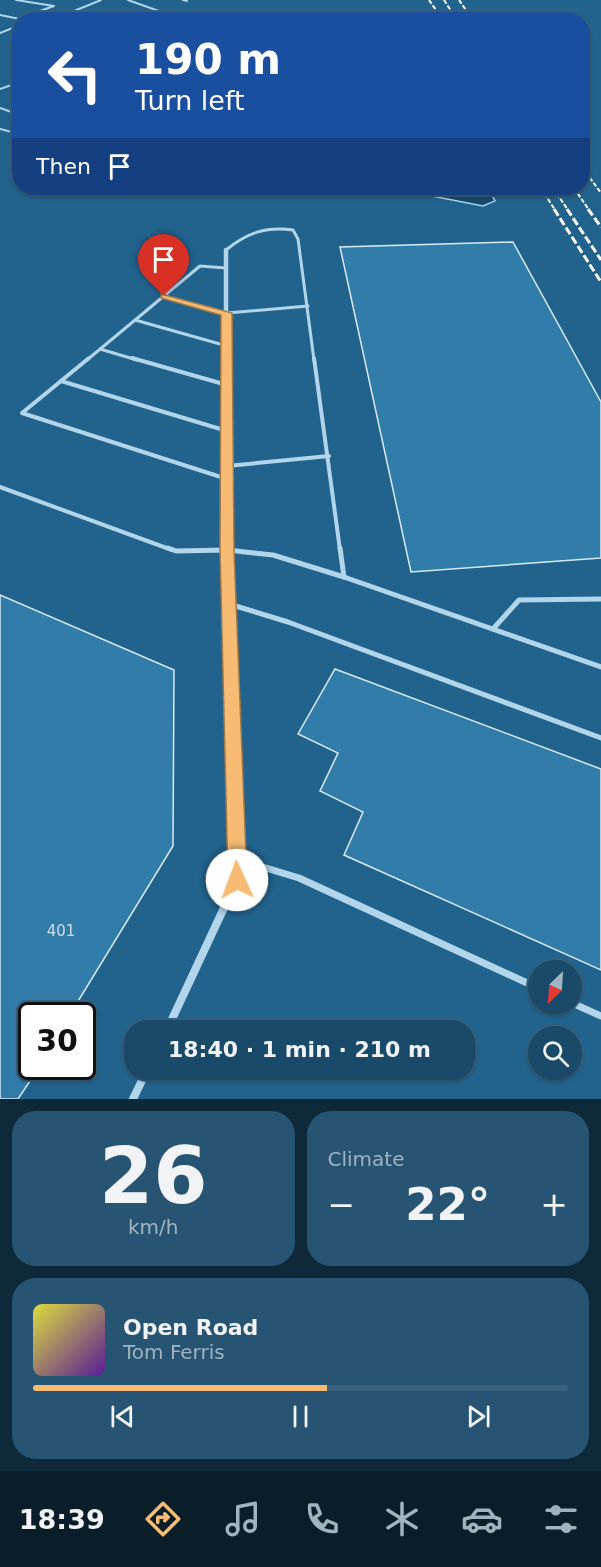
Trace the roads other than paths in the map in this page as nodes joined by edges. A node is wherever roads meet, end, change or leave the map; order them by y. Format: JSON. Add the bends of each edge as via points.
{"nodes":[{"id":1,"x":16,"y":0,"type":"edge"},
{"id":2,"x":101,"y":0,"type":"edge"},
{"id":3,"x":128,"y":0,"type":"edge"},
{"id":4,"x":183,"y":0,"type":"edge"},
{"id":5,"x":187,"y":1,"type":"edge"},
{"id":6,"x":37,"y":12,"type":"edge"},
{"id":7,"x":72,"y":12,"type":"edge"},
{"id":8,"x":162,"y":12,"type":"edge"},
{"id":9,"x":226,"y":250,"type":"joint"},
{"id":10,"x":226,"y":268,"type":"junction"},
{"id":11,"x":164,"y":296,"type":"junction"},
{"id":12,"x":308,"y":306,"type":"junction"},
{"id":13,"x":226,"y":313,"type":"junction"},
{"id":14,"x":135,"y":320,"type":"junction"},
{"id":15,"x":226,"y":346,"type":"junction"},
{"id":16,"x":100,"y":349,"type":"junction"},
{"id":17,"x":61,"y":381,"type":"junction"},
{"id":18,"x":227,"y":385,"type":"junction"},
{"id":19,"x":227,"y":431,"type":"junction"},
{"id":20,"x":328,"y":456,"type":"junction"},
{"id":21,"x":227,"y":466,"type":"junction"},
{"id":22,"x":227,"y":479,"type":"junction"},
{"id":23,"x":0,"y":487,"type":"edge"},
{"id":24,"x":227,"y":550,"type":"junction"},
{"id":25,"x":344,"y":577,"type":"junction"},
{"id":26,"x":601,"y":598,"type":"edge"},
{"id":27,"x":229,"y":604,"type":"junction"},
{"id":28,"x":493,"y":629,"type":"junction"},
{"id":29,"x":601,"y":667,"type":"edge"},
{"id":30,"x":601,"y":738,"type":"edge"},
{"id":31,"x":236,"y":859,"type":"junction"},
{"id":32,"x":528,"y":983,"type":"edge"},
{"id":33,"x":582,"y":1007,"type":"edge"},
{"id":34,"x":601,"y":1016,"type":"edge"},
{"id":35,"x":172,"y":1020,"type":"edge"},
{"id":36,"x":142,"y":1080,"type":"edge"},
{"id":37,"x":133,"y":1099,"type":"edge"}],
"edges":[{"from":1,"to":6,"type":"lane","via":[[54,6]]},
{"from":2,"to":7,"type":"lane"},
{"from":3,"to":8,"type":"lane"},
{"from":4,"to":5,"type":"lane"},
{"from":9,"to":10,"type":"street"},
{"from":9,"to":12,"type":"lane","via":[[263,228],[293,230],[298,239]]},
{"from":10,"to":11,"type":"lane","via":[[200,266]]},
{"from":10,"to":13,"type":"street"},
{"from":11,"to":13,"type":"lane"},
{"from":11,"to":14,"type":"lane"},
{"from":12,"to":13,"type":"lane"},
{"from":12,"to":20,"type":"lane"},
{"from":13,"to":15,"type":"street"},
{"from":14,"to":15,"type":"lane"},
{"from":14,"to":16,"type":"lane"},
{"from":15,"to":18,"type":"street"},
{"from":16,"to":17,"type":"lane"},
{"from":16,"to":18,"type":"lane"},
{"from":17,"to":19,"type":"lane"},
{"from":17,"to":22,"type":"lane","via":[[22,413]]},
{"from":18,"to":19,"type":"street"},
{"from":19,"to":21,"type":"street"},
{"from":20,"to":21,"type":"lane"},
{"from":20,"to":25,"type":"lane"},
{"from":21,"to":22,"type":"street"},
{"from":22,"to":24,"type":"street"},
{"from":23,"to":24,"type":"lane","via":[[176,551]]},
{"from":24,"to":25,"type":"lane","via":[[273,555]]},
{"from":24,"to":27,"type":"street"},
{"from":25,"to":28,"type":"lane"},
{"from":26,"to":28,"type":"lane","via":[[519,600]]},
{"from":27,"to":30,"type":"lane","via":[[288,622]]},
{"from":27,"to":31,"type":"street"},
{"from":28,"to":29,"type":"lane"},
{"from":31,"to":32,"type":"lane","via":[[299,878]]},
{"from":31,"to":35,"type":"street","via":[[237,880]]},
{"from":33,"to":34,"type":"lane"},
{"from":36,"to":37,"type":"street"}]}
